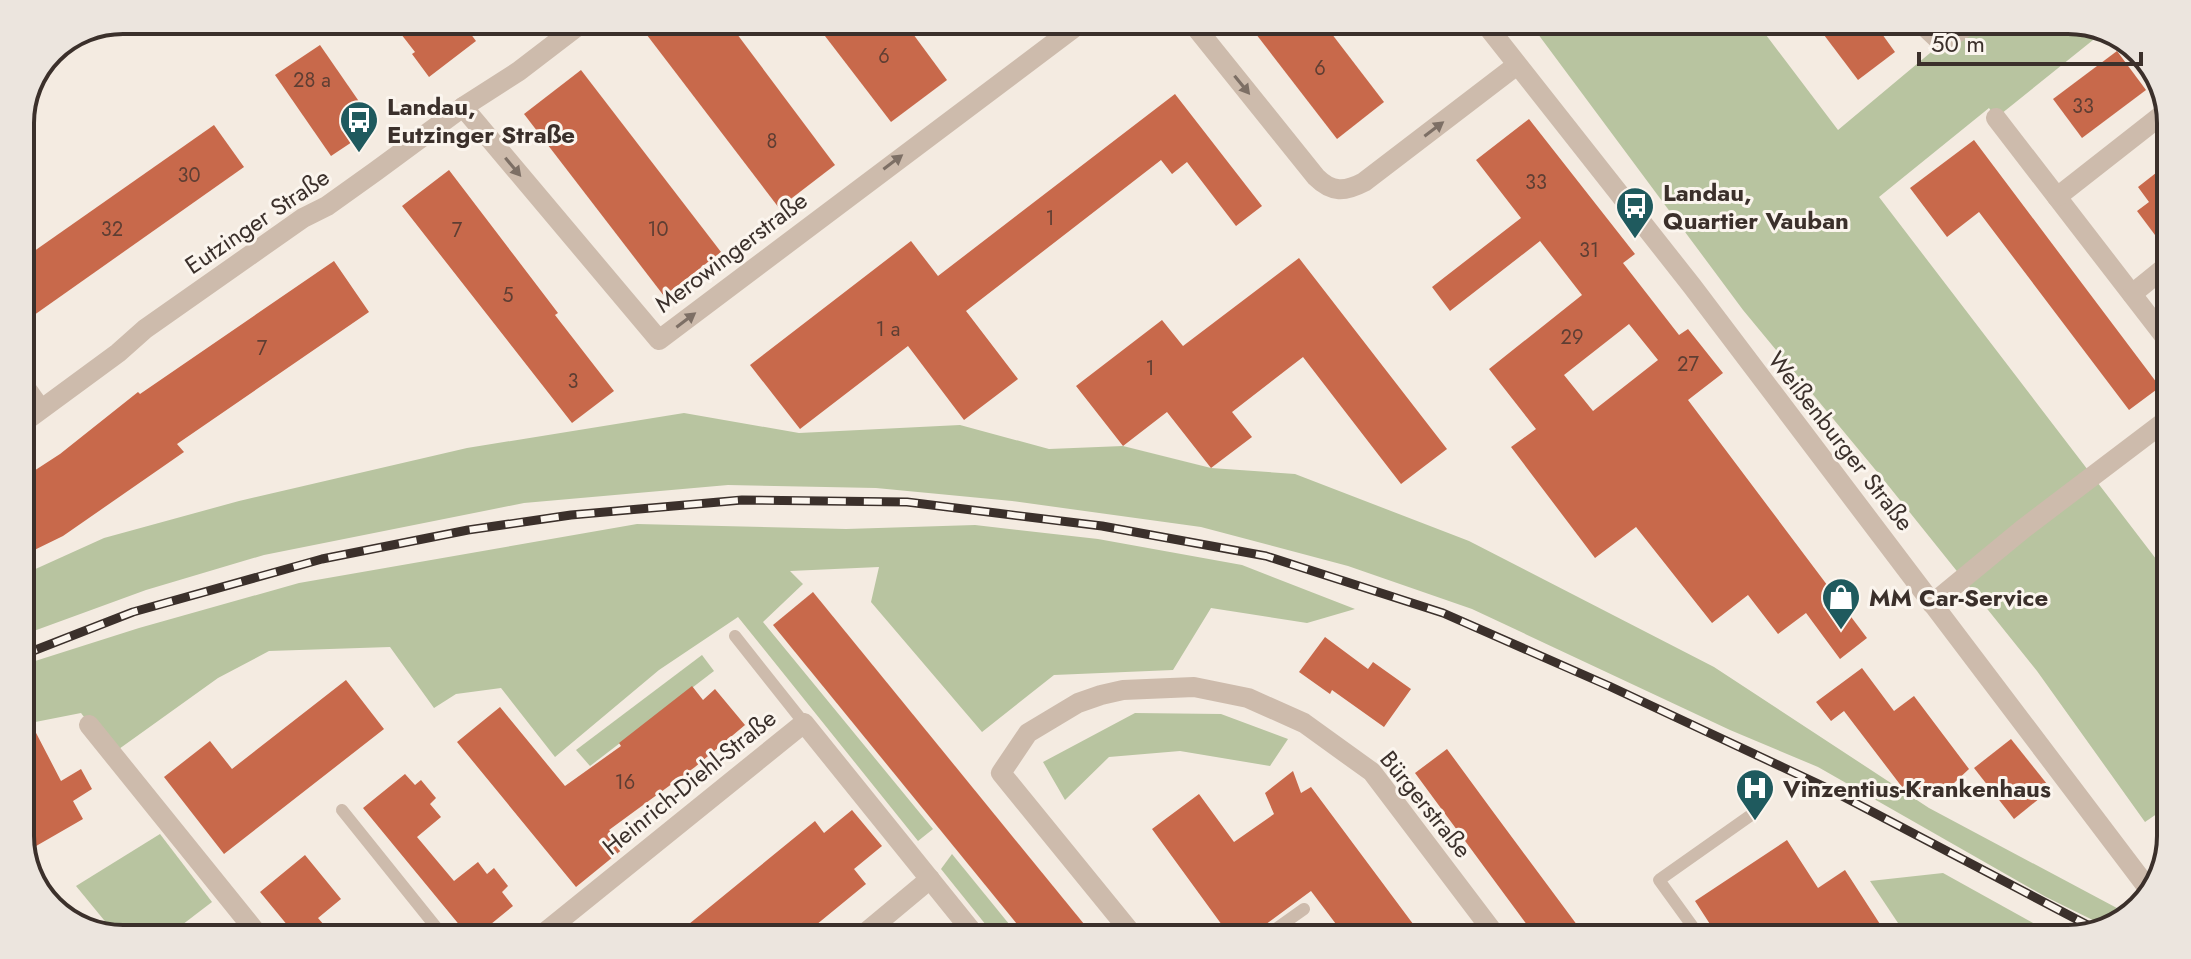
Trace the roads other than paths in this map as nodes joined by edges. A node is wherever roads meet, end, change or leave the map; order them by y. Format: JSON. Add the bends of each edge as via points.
{"nodes":[{"id":1,"x":567,"y":34,"type":"edge"},
{"id":2,"x":1066,"y":34,"type":"edge"},
{"id":3,"x":1201,"y":34,"type":"edge"},
{"id":4,"x":1493,"y":34,"type":"edge"},
{"id":5,"x":1932,"y":34,"type":"edge"},
{"id":6,"x":1955,"y":34,"type":"edge"},
{"id":7,"x":1517,"y":65,"type":"junction"},
{"id":8,"x":463,"y":107,"type":"junction"},
{"id":9,"x":1996,"y":118,"type":"dead end"},
{"id":10,"x":2157,"y":119,"type":"edge"},
{"id":11,"x":2057,"y":197,"type":"junction"},
{"id":12,"x":2157,"y":274,"type":"edge"},
{"id":13,"x":2132,"y":294,"type":"junction"},
{"id":14,"x":2157,"y":327,"type":"edge"},
{"id":15,"x":34,"y":393,"type":"edge"},
{"id":16,"x":45,"y":408,"type":"junction"},
{"id":17,"x":34,"y":415,"type":"edge"},
{"id":18,"x":2157,"y":427,"type":"edge"},
{"id":19,"x":1932,"y":604,"type":"junction"},
{"id":20,"x":735,"y":636,"type":"dead end"},
{"id":21,"x":804,"y":723,"type":"junction"},
{"id":22,"x":89,"y":725,"type":"dead end"},
{"id":23,"x":342,"y":810,"type":"dead end"},
{"id":24,"x":1754,"y":813,"type":"dead end"},
{"id":25,"x":930,"y":879,"type":"junction"},
{"id":26,"x":2143,"y":882,"type":"edge"},
{"id":27,"x":1304,"y":909,"type":"dead end"},
{"id":28,"x":250,"y":925,"type":"edge"},
{"id":29,"x":434,"y":925,"type":"edge"},
{"id":30,"x":554,"y":925,"type":"edge"},
{"id":31,"x":875,"y":925,"type":"edge"},
{"id":32,"x":967,"y":925,"type":"edge"},
{"id":33,"x":1125,"y":925,"type":"edge"},
{"id":34,"x":1281,"y":925,"type":"edge"},
{"id":35,"x":1488,"y":925,"type":"edge"},
{"id":36,"x":1692,"y":925,"type":"edge"}],
"edges":[{"from":1,"to":8,"type":"street","name":"Eutzinger Straße"},
{"from":8,"to":2,"type":"street","name":"Merowingerstraße","one_way":true,"via":[[659,340]]},
{"from":3,"to":7,"type":"street","one_way":true,"via":[[1316,177],[1334,190],[1364,182]]},
{"from":4,"to":7,"type":"street","name":"Weißenburger Straße"},
{"from":5,"to":6,"type":"street","via":[[1942,43]]},
{"from":7,"to":19,"type":"street","name":"Weißenburger Straße"},
{"from":8,"to":16,"type":"street","name":"Eutzinger Straße","via":[[145,329]]},
{"from":9,"to":11,"type":"street"},
{"from":10,"to":11,"type":"street"},
{"from":11,"to":13,"type":"street"},
{"from":12,"to":13,"type":"street"},
{"from":13,"to":14,"type":"street"},
{"from":15,"to":16,"type":"lane"},
{"from":16,"to":17,"type":"street","name":"Eutzinger Straße"},
{"from":18,"to":19,"type":"street"},
{"from":19,"to":26,"type":"street","name":"Weißenburger Straße"},
{"from":20,"to":21,"type":"lane"},
{"from":21,"to":25,"type":"street","name":"Heinrich-Diehl-Straße"},
{"from":21,"to":30,"type":"street","name":"Heinrich-Diehl-Straße"},
{"from":22,"to":28,"type":"street"},
{"from":23,"to":29,"type":"lane"},
{"from":24,"to":36,"type":"lane","via":[[1659,880]]},
{"from":25,"to":31,"type":"street"},
{"from":25,"to":32,"type":"street","name":"Heinrich-Diehl-Straße"},
{"from":27,"to":34,"type":"lane"},
{"from":33,"to":35,"type":"street","name":"Bürgerstraße","via":[[1001,773],[1028,733],[1078,703],[1123,690],[1194,687],[1248,698],[1304,723],[1372,772]]}]}
